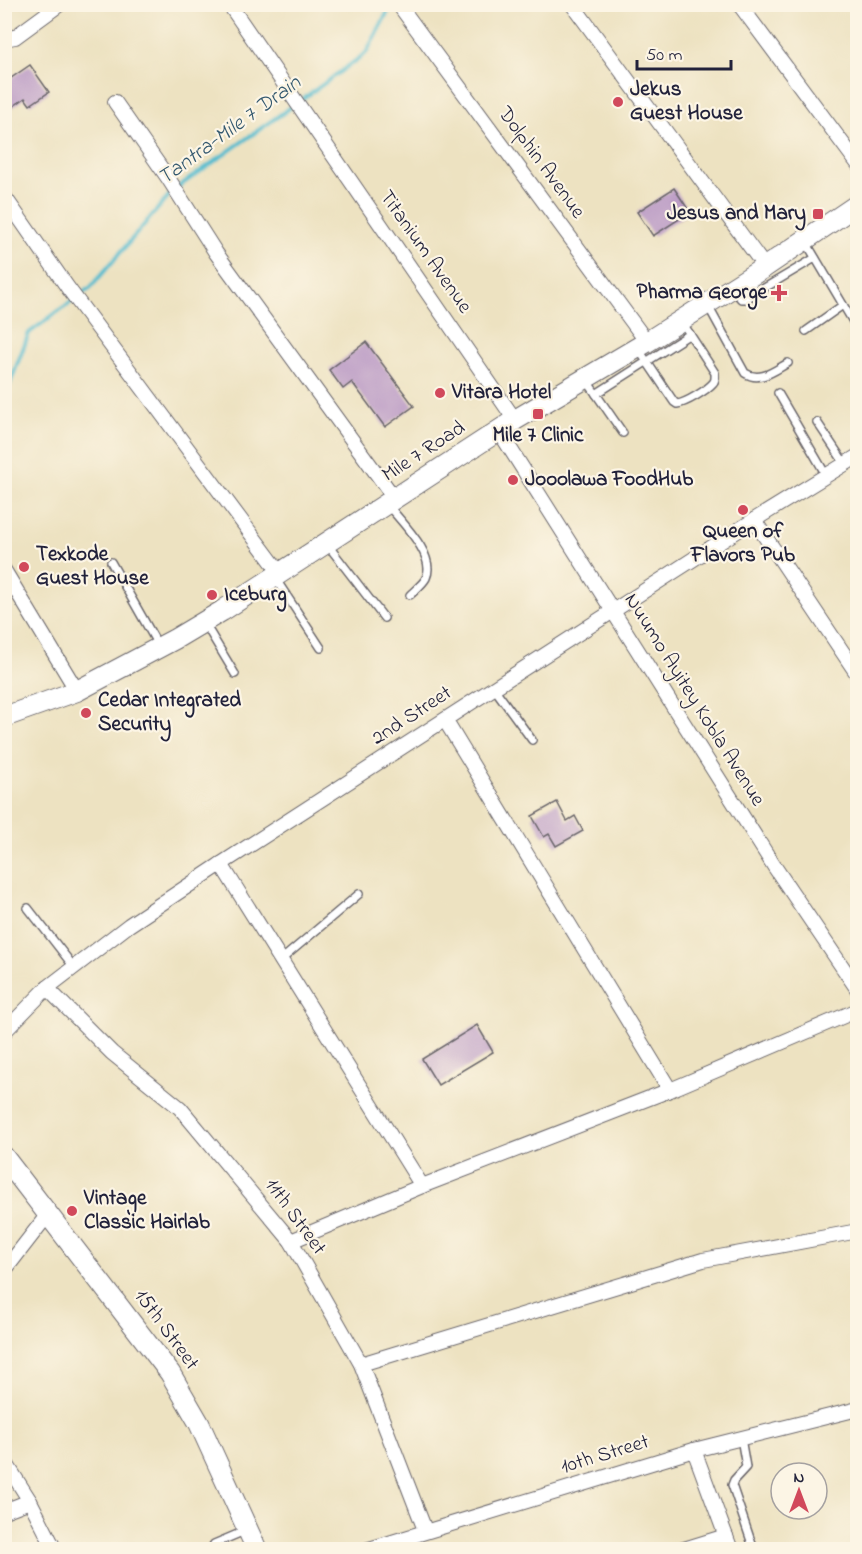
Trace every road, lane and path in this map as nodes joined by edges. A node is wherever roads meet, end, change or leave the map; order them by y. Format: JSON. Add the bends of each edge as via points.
{"nodes":[{"id":1,"x":60,"y":4,"type":"edge"},
{"id":2,"x":230,"y":4,"type":"edge"},
{"id":3,"x":572,"y":4,"type":"edge"},
{"id":4,"x":739,"y":4,"type":"edge"},
{"id":5,"x":402,"y":9,"type":"dead end"},
{"id":6,"x":4,"y":39,"type":"edge"},
{"id":7,"x":115,"y":102,"type":"dead end"},
{"id":8,"x":858,"y":164,"type":"edge"},
{"id":9,"x":4,"y":196,"type":"edge"},
{"id":10,"x":858,"y":204,"type":"edge"},
{"id":11,"x":805,"y":240,"type":"junction"},
{"id":12,"x":815,"y":258,"type":"junction"},
{"id":13,"x":765,"y":267,"type":"junction"},
{"id":14,"x":731,"y":288,"type":"junction"},
{"id":15,"x":707,"y":304,"type":"junction"},
{"id":16,"x":843,"y":305,"type":"junction"},
{"id":17,"x":685,"y":327,"type":"junction"},
{"id":18,"x":858,"y":330,"type":"edge"},
{"id":19,"x":806,"y":331,"type":"dead end"},
{"id":20,"x":643,"y":350,"type":"junction"},
{"id":21,"x":788,"y":363,"type":"dead end"},
{"id":22,"x":590,"y":386,"type":"junction"},
{"id":23,"x":778,"y":393,"type":"dead end"},
{"id":24,"x":816,"y":422,"type":"dead end"},
{"id":25,"x":507,"y":425,"type":"junction"},
{"id":26,"x":623,"y":434,"type":"dead end"},
{"id":27,"x":858,"y":456,"type":"edge"},
{"id":28,"x":844,"y":464,"type":"junction"},
{"id":29,"x":826,"y":475,"type":"junction"},
{"id":30,"x":391,"y":502,"type":"junction"},
{"id":31,"x":754,"y":520,"type":"junction"},
{"id":32,"x":327,"y":544,"type":"junction"},
{"id":33,"x":111,"y":562,"type":"dead end"},
{"id":34,"x":4,"y":570,"type":"edge"},
{"id":35,"x":278,"y":576,"type":"junction"},
{"id":36,"x":410,"y":595,"type":"dead end"},
{"id":37,"x":613,"y":610,"type":"junction"},
{"id":38,"x":384,"y":618,"type":"dead end"},
{"id":39,"x":204,"y":622,"type":"junction"},
{"id":40,"x":160,"y":647,"type":"junction"},
{"id":41,"x":321,"y":648,"type":"dead end"},
{"id":42,"x":235,"y":674,"type":"dead end"},
{"id":43,"x":858,"y":675,"type":"edge"},
{"id":44,"x":494,"y":688,"type":"junction"},
{"id":45,"x":77,"y":691,"type":"junction"},
{"id":46,"x":4,"y":717,"type":"edge"},
{"id":47,"x":445,"y":720,"type":"junction"},
{"id":48,"x":532,"y":740,"type":"dead end"},
{"id":49,"x":221,"y":864,"type":"junction"},
{"id":50,"x":358,"y":894,"type":"dead end"},
{"id":51,"x":28,"y":908,"type":"dead end"},
{"id":52,"x":281,"y":960,"type":"junction"},
{"id":53,"x":74,"y":967,"type":"junction"},
{"id":54,"x":47,"y":988,"type":"junction"},
{"id":55,"x":858,"y":990,"type":"edge"},
{"id":56,"x":858,"y":1010,"type":"edge"},
{"id":57,"x":4,"y":1032,"type":"edge"},
{"id":58,"x":670,"y":1090,"type":"junction"},
{"id":59,"x":4,"y":1157,"type":"edge"},
{"id":60,"x":422,"y":1186,"type":"junction"},
{"id":61,"x":49,"y":1213,"type":"junction"},
{"id":62,"x":858,"y":1232,"type":"edge"},
{"id":63,"x":291,"y":1241,"type":"junction"},
{"id":64,"x":4,"y":1271,"type":"edge"},
{"id":65,"x":361,"y":1364,"type":"junction"},
{"id":66,"x":858,"y":1409,"type":"edge"},
{"id":67,"x":741,"y":1438,"type":"junction"},
{"id":68,"x":694,"y":1450,"type":"junction"},
{"id":69,"x":4,"y":1460,"type":"edge"},
{"id":70,"x":30,"y":1501,"type":"junction"},
{"id":71,"x":4,"y":1511,"type":"edge"},
{"id":72,"x":248,"y":1529,"type":"junction"},
{"id":73,"x":425,"y":1530,"type":"junction"},
{"id":74,"x":726,"y":1536,"type":"junction"},
{"id":75,"x":55,"y":1550,"type":"edge"},
{"id":76,"x":210,"y":1550,"type":"edge"},
{"id":77,"x":257,"y":1550,"type":"edge"},
{"id":78,"x":366,"y":1550,"type":"edge"},
{"id":79,"x":681,"y":1550,"type":"edge"},
{"id":80,"x":731,"y":1550,"type":"edge"},
{"id":81,"x":754,"y":1550,"type":"edge"}],
"edges":[{"from":1,"to":6,"type":"street","via":[[15,37]]},
{"from":2,"to":25,"type":"street","name":"Titanium Avenue"},
{"from":3,"to":13,"type":"street"},
{"from":4,"to":8,"type":"street"},
{"from":5,"to":20,"type":"street","name":"Dolphin Avenue"},
{"from":7,"to":30,"type":"street"},
{"from":9,"to":35,"type":"street"},
{"from":10,"to":11,"type":"street","name":"Mile 7 Road"},
{"from":11,"to":12,"type":"lane"},
{"from":11,"to":13,"type":"street","name":"Mile 7 Road"},
{"from":12,"to":14,"type":"lane","via":[[746,299]]},
{"from":12,"to":16,"type":"lane"},
{"from":13,"to":14,"type":"street","name":"Mile 7 Road"},
{"from":14,"to":15,"type":"street","name":"Mile 7 Road"},
{"from":15,"to":17,"type":"street","name":"Mile 7 Road"},
{"from":15,"to":21,"type":"lane","via":[[745,373],[764,376]]},
{"from":16,"to":18,"type":"lane"},
{"from":16,"to":19,"type":"lane"},
{"from":17,"to":20,"type":"street","name":"Mile 7 Road"},
{"from":17,"to":20,"type":"lane","via":[[716,377],[685,403],[674,402]]},
{"from":20,"to":22,"type":"street","name":"Mile 7 Road"},
{"from":22,"to":25,"type":"street","name":"Mile 7 Road"},
{"from":22,"to":26,"type":"lane"},
{"from":23,"to":29,"type":"lane"},
{"from":24,"to":28,"type":"lane"},
{"from":25,"to":30,"type":"street","name":"Mile 7 Road"},
{"from":25,"to":37,"type":"street","name":"Nuumo Ayitey Kobla Avenue"},
{"from":27,"to":28,"type":"street","name":"2nd Street"},
{"from":28,"to":29,"type":"street","name":"2nd Street"},
{"from":29,"to":31,"type":"street","name":"2nd Street"},
{"from":30,"to":32,"type":"street","name":"Mile 7 Road"},
{"from":30,"to":36,"type":"lane","via":[[428,563],[425,580]]},
{"from":31,"to":37,"type":"street","name":"2nd Street"},
{"from":31,"to":43,"type":"street"},
{"from":32,"to":35,"type":"street","name":"Mile 7 Road"},
{"from":32,"to":38,"type":"lane"},
{"from":33,"to":40,"type":"lane"},
{"from":34,"to":45,"type":"street"},
{"from":35,"to":39,"type":"street","name":"Mile 7 Road"},
{"from":35,"to":41,"type":"lane"},
{"from":37,"to":44,"type":"street","name":"2nd Street"},
{"from":37,"to":55,"type":"street","name":"Nuumo Ayitey Kobla Avenue","via":[[774,866]]},
{"from":39,"to":40,"type":"street","name":"Mile 7 Road"},
{"from":39,"to":42,"type":"lane"},
{"from":40,"to":45,"type":"street","name":"Mile 7 Road"},
{"from":44,"to":47,"type":"street","name":"2nd Street"},
{"from":44,"to":48,"type":"lane"},
{"from":45,"to":46,"type":"street","name":"Mile 7 Road"},
{"from":47,"to":49,"type":"street","name":"2nd Street"},
{"from":47,"to":58,"type":"street"},
{"from":49,"to":52,"type":"street"},
{"from":49,"to":53,"type":"street","name":"2nd Street"},
{"from":50,"to":52,"type":"lane"},
{"from":51,"to":53,"type":"lane"},
{"from":52,"to":60,"type":"street"},
{"from":53,"to":54,"type":"street","name":"2nd Street"},
{"from":54,"to":57,"type":"street","name":"2nd Street"},
{"from":54,"to":63,"type":"street","name":"11th Street","via":[[112,1053],[180,1108]]},
{"from":56,"to":58,"type":"street"},
{"from":58,"to":60,"type":"street"},
{"from":59,"to":61,"type":"street","name":"15th Street"},
{"from":60,"to":63,"type":"street"},
{"from":61,"to":64,"type":"street"},
{"from":61,"to":72,"type":"street","name":"15th Street","via":[[170,1373],[199,1423]]},
{"from":62,"to":65,"type":"street","via":[[703,1260]]},
{"from":63,"to":65,"type":"street","name":"11th Street"},
{"from":65,"to":73,"type":"street","name":"11th Street"},
{"from":66,"to":67,"type":"street","name":"10th Street"},
{"from":67,"to":68,"type":"street","name":"10th Street"},
{"from":67,"to":81,"type":"lane","via":[[746,1467],[732,1485]]},
{"from":68,"to":73,"type":"street","name":"10th Street"},
{"from":68,"to":74,"type":"street"},
{"from":69,"to":70,"type":"street"},
{"from":70,"to":71,"type":"street"},
{"from":70,"to":75,"type":"street"},
{"from":72,"to":76,"type":"lane","via":[[214,1544]]},
{"from":72,"to":77,"type":"street","name":"15th Street"},
{"from":73,"to":78,"type":"street","name":"10th Street"},
{"from":74,"to":79,"type":"street"},
{"from":74,"to":80,"type":"street"}]}
